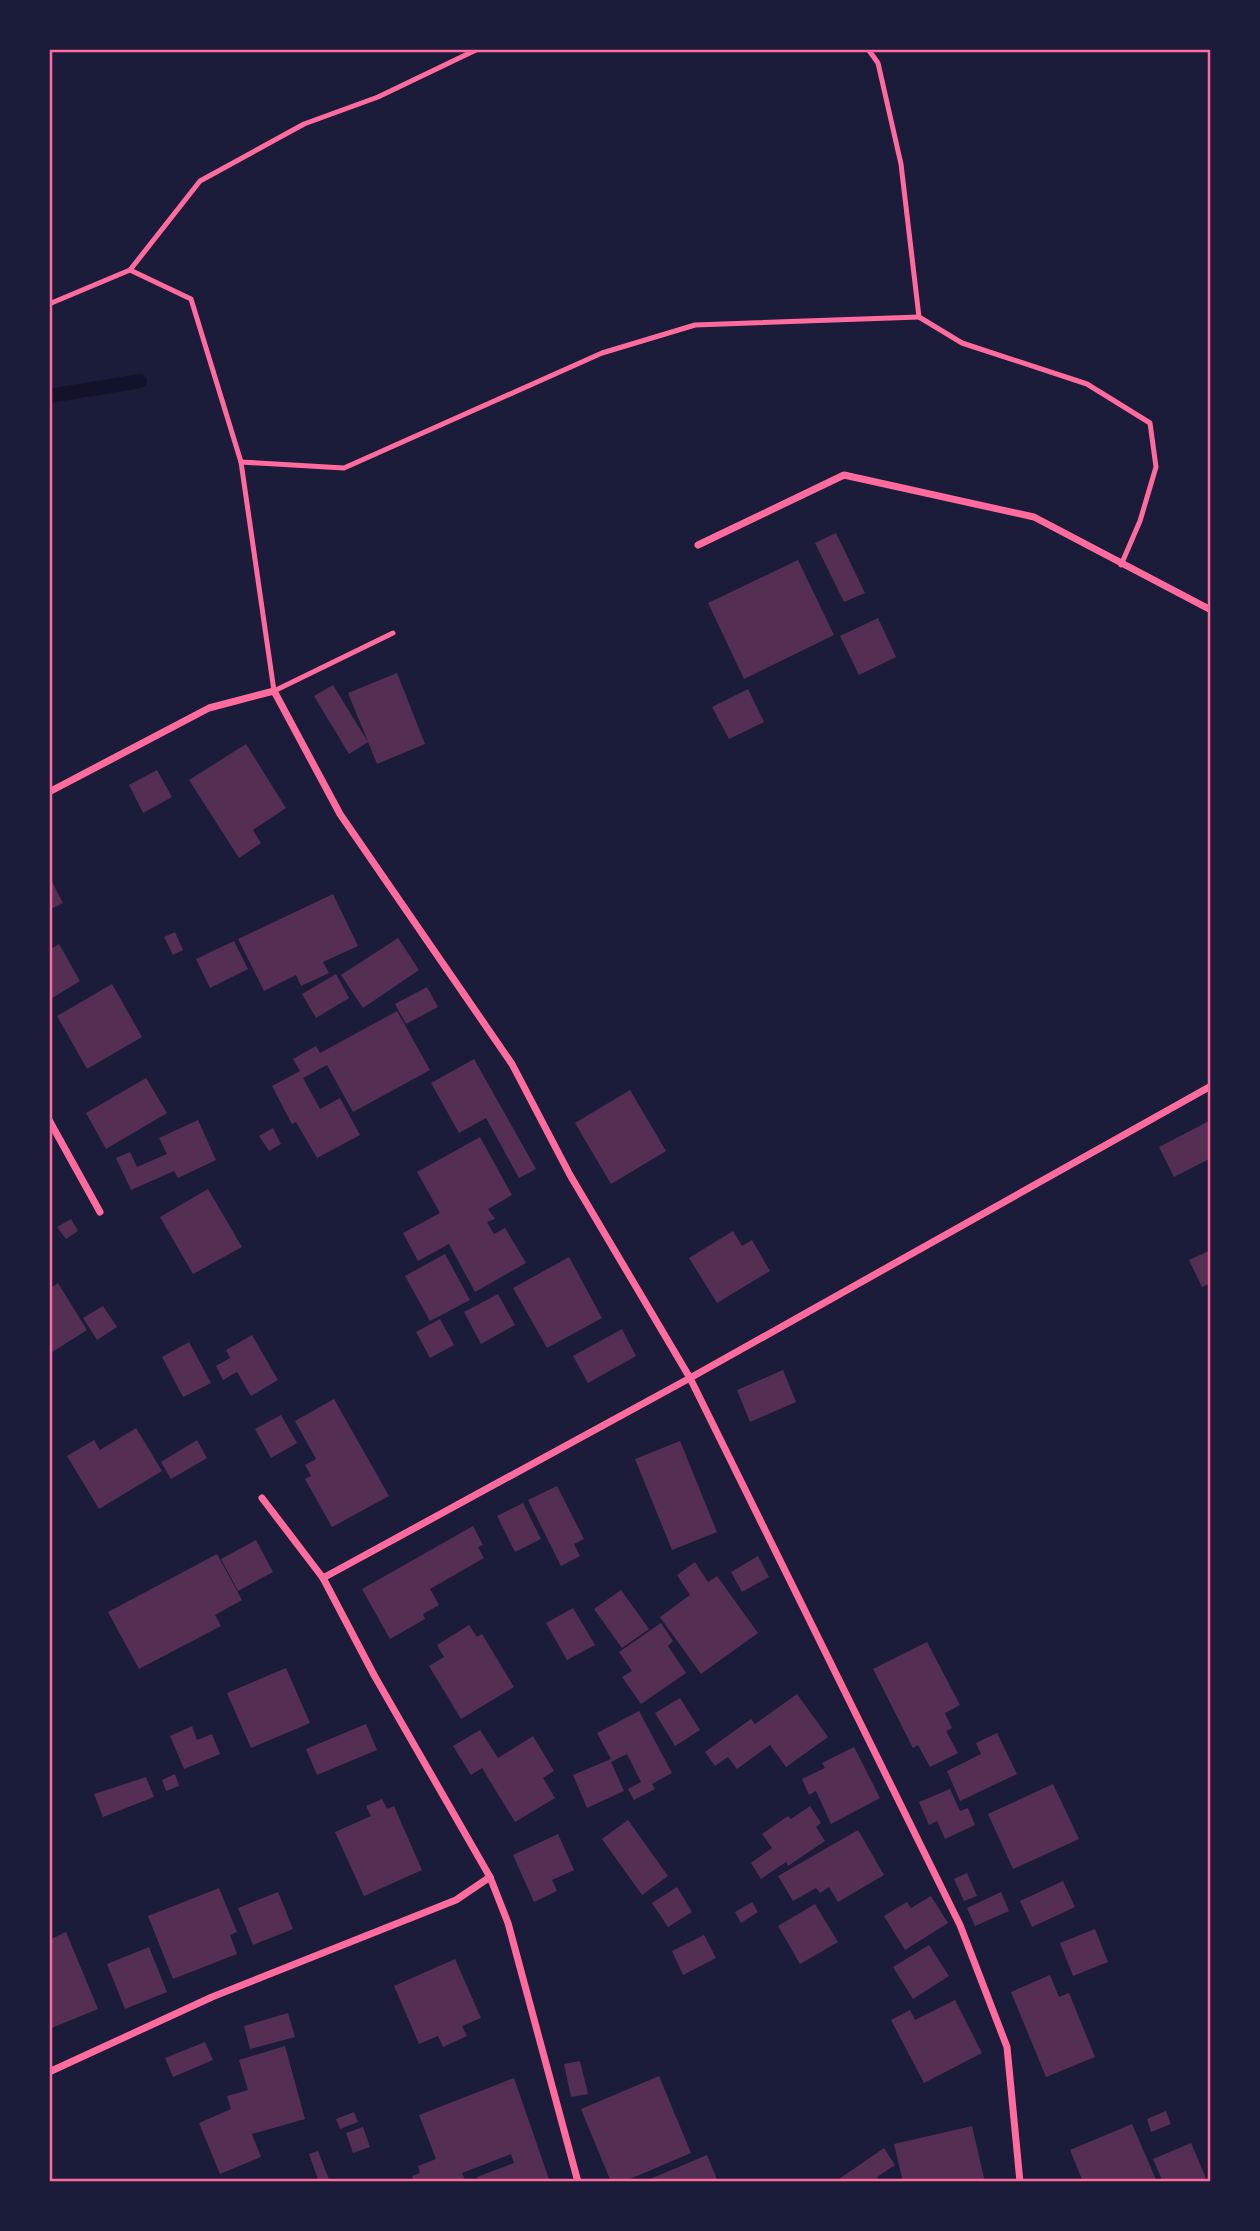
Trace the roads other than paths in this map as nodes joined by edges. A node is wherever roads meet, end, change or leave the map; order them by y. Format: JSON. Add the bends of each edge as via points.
{"nodes":[{"id":1,"x":478,"y":49,"type":"edge"},
{"id":2,"x":868,"y":49,"type":"edge"},
{"id":3,"x":130,"y":270,"type":"junction"},
{"id":4,"x":49,"y":304,"type":"edge"},
{"id":5,"x":919,"y":317,"type":"junction"},
{"id":6,"x":241,"y":462,"type":"junction"},
{"id":7,"x":698,"y":545,"type":"dead end"},
{"id":8,"x":1121,"y":565,"type":"junction"},
{"id":9,"x":1211,"y":611,"type":"edge"},
{"id":10,"x":393,"y":633,"type":"dead end"},
{"id":11,"x":274,"y":691,"type":"junction"},
{"id":12,"x":49,"y":792,"type":"edge"},
{"id":13,"x":1211,"y":1086,"type":"edge"},
{"id":14,"x":49,"y":1120,"type":"edge"},
{"id":15,"x":100,"y":1212,"type":"dead end"},
{"id":16,"x":690,"y":1378,"type":"junction"},
{"id":17,"x":262,"y":1498,"type":"dead end"},
{"id":18,"x":323,"y":1578,"type":"junction"},
{"id":19,"x":490,"y":1877,"type":"junction"},
{"id":20,"x":49,"y":2072,"type":"edge"},
{"id":21,"x":579,"y":2182,"type":"edge"},
{"id":22,"x":1020,"y":2182,"type":"edge"}],
"edges":[{"from":1,"to":3,"type":"lane","via":[[378,97],[304,124],[200,181]]},
{"from":2,"to":5,"type":"lane","via":[[877,63],[901,164]]},
{"from":3,"to":4,"type":"lane"},
{"from":3,"to":6,"type":"lane","via":[[191,299]]},
{"from":5,"to":6,"type":"lane","via":[[695,325],[602,352],[344,468]]},
{"from":5,"to":8,"type":"lane","via":[[962,343],[1087,384],[1150,423],[1156,467]]},
{"from":6,"to":11,"type":"lane"},
{"from":7,"to":8,"type":"street","via":[[844,475],[1034,517]]},
{"from":8,"to":9,"type":"street"},
{"from":10,"to":11,"type":"lane"},
{"from":11,"to":12,"type":"street","via":[[209,708]]},
{"from":11,"to":16,"type":"street","via":[[340,814],[512,1065],[570,1175]]},
{"from":13,"to":16,"type":"street"},
{"from":14,"to":15,"type":"street"},
{"from":16,"to":18,"type":"street"},
{"from":16,"to":22,"type":"street","via":[[960,1925],[1007,2047]]},
{"from":17,"to":18,"type":"street"},
{"from":18,"to":19,"type":"street"},
{"from":19,"to":20,"type":"street","via":[[456,1899],[212,1997]]},
{"from":19,"to":21,"type":"street","via":[[508,1923]]}]}
